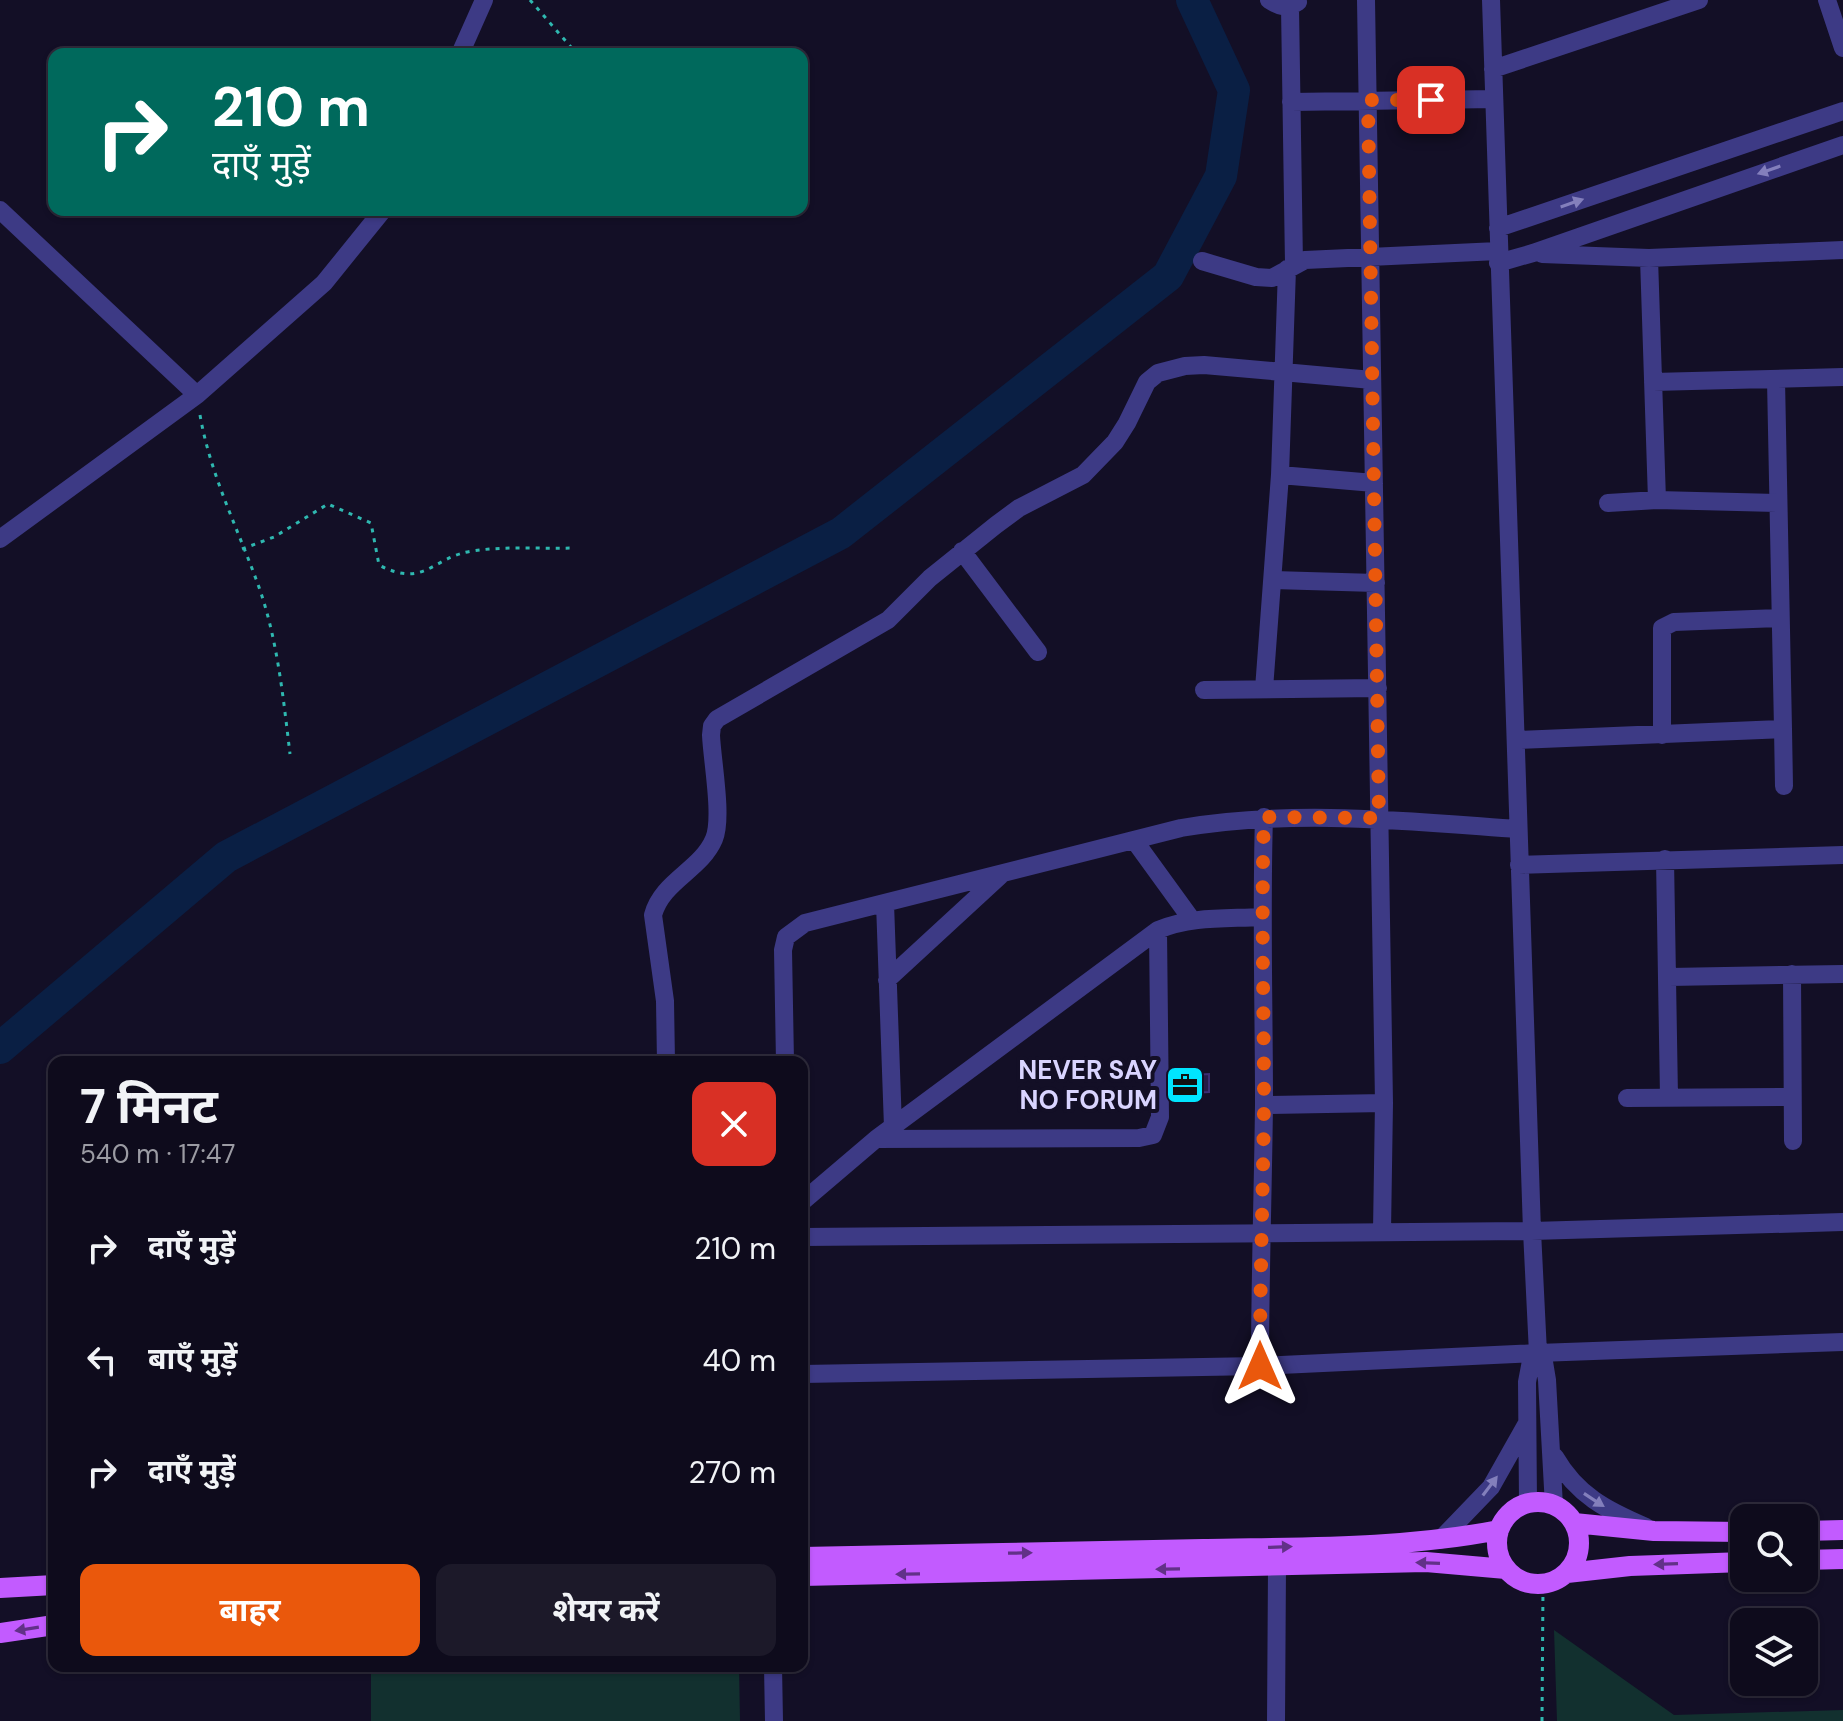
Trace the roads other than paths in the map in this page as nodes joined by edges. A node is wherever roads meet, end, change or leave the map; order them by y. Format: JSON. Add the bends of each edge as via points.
{"nodes":[{"id":1,"x":484,"y":0,"type":"edge"},
{"id":2,"x":1269,"y":0,"type":"edge"},
{"id":3,"x":1366,"y":0,"type":"edge"},
{"id":4,"x":1491,"y":0,"type":"edge"},
{"id":5,"x":1699,"y":0,"type":"edge"},
{"id":6,"x":1827,"y":0,"type":"edge"},
{"id":7,"x":1295,"y":3,"type":"edge"},
{"id":8,"x":1643,"y":9,"type":"edge"},
{"id":9,"x":463,"y":48,"type":"edge"},
{"id":10,"x":1843,"y":48,"type":"edge"},
{"id":11,"x":1493,"y":69,"type":"junction"},
{"id":12,"x":1494,"y":99,"type":"junction"},
{"id":13,"x":1368,"y":100,"type":"junction"},
{"id":14,"x":1291,"y":102,"type":"junction"},
{"id":15,"x":1843,"y":111,"type":"edge"},
{"id":16,"x":1843,"y":145,"type":"edge"},
{"id":17,"x":0,"y":210,"type":"edge"},
{"id":18,"x":378,"y":216,"type":"edge"},
{"id":19,"x":1498,"y":228,"type":"junction"},
{"id":20,"x":1843,"y":250,"type":"edge"},
{"id":21,"x":1533,"y":253,"type":"junction"},
{"id":22,"x":1370,"y":257,"type":"junction"},
{"id":23,"x":1498,"y":257,"type":"junction"},
{"id":24,"x":1649,"y":258,"type":"junction"},
{"id":25,"x":1202,"y":261,"type":"dead end"},
{"id":26,"x":1291,"y":266,"type":"junction"},
{"id":27,"x":1284,"y":373,"type":"junction"},
{"id":28,"x":1843,"y":377,"type":"edge"},
{"id":29,"x":1372,"y":380,"type":"junction"},
{"id":30,"x":1776,"y":380,"type":"junction"},
{"id":31,"x":1653,"y":382,"type":"junction"},
{"id":32,"x":197,"y":395,"type":"junction"},
{"id":33,"x":1280,"y":475,"type":"junction"},
{"id":34,"x":1374,"y":483,"type":"junction"},
{"id":35,"x":1657,"y":500,"type":"junction"},
{"id":36,"x":1608,"y":503,"type":"dead end"},
{"id":37,"x":1777,"y":503,"type":"junction"},
{"id":38,"x":0,"y":539,"type":"edge"},
{"id":39,"x":962,"y":551,"type":"junction"},
{"id":40,"x":1273,"y":580,"type":"junction"},
{"id":41,"x":1376,"y":583,"type":"junction"},
{"id":42,"x":1779,"y":618,"type":"junction"},
{"id":43,"x":1038,"y":652,"type":"dead end"},
{"id":44,"x":1378,"y":688,"type":"junction"},
{"id":45,"x":1264,"y":689,"type":"junction"},
{"id":46,"x":1204,"y":690,"type":"dead end"},
{"id":47,"x":1783,"y":729,"type":"junction"},
{"id":48,"x":1662,"y":735,"type":"junction"},
{"id":49,"x":1516,"y":740,"type":"junction"},
{"id":50,"x":1784,"y":786,"type":"dead end"},
{"id":51,"x":1264,"y":817,"type":"junction"},
{"id":52,"x":1379,"y":818,"type":"junction"},
{"id":53,"x":1518,"y":829,"type":"junction"},
{"id":54,"x":1134,"y":840,"type":"junction"},
{"id":55,"x":1843,"y":855,"type":"edge"},
{"id":56,"x":1665,"y":859,"type":"junction"},
{"id":57,"x":1519,"y":865,"type":"junction"},
{"id":58,"x":1003,"y":873,"type":"junction"},
{"id":59,"x":885,"y":903,"type":"junction"},
{"id":60,"x":1261,"y":917,"type":"junction"},
{"id":61,"x":1192,"y":920,"type":"junction"},
{"id":62,"x":1158,"y":930,"type":"junction"},
{"id":63,"x":1792,"y":974,"type":"junction"},
{"id":64,"x":1843,"y":974,"type":"edge"},
{"id":65,"x":1669,"y":977,"type":"junction"},
{"id":66,"x":887,"y":980,"type":"junction"},
{"id":67,"x":666,"y":1056,"type":"edge"},
{"id":68,"x":785,"y":1056,"type":"edge"},
{"id":69,"x":1669,"y":1097,"type":"junction"},
{"id":70,"x":1791,"y":1097,"type":"junction"},
{"id":71,"x":1627,"y":1098,"type":"dead end"},
{"id":72,"x":1384,"y":1103,"type":"junction"},
{"id":73,"x":1264,"y":1105,"type":"junction"},
{"id":74,"x":893,"y":1127,"type":"junction"},
{"id":75,"x":876,"y":1139,"type":"junction"},
{"id":76,"x":1793,"y":1141,"type":"dead end"},
{"id":77,"x":808,"y":1197,"type":"edge"},
{"id":78,"x":1843,"y":1222,"type":"edge"},
{"id":79,"x":1260,"y":1231,"type":"junction"},
{"id":80,"x":1382,"y":1231,"type":"junction"},
{"id":81,"x":1532,"y":1231,"type":"junction"},
{"id":82,"x":808,"y":1237,"type":"edge"},
{"id":83,"x":1843,"y":1342,"type":"edge"},
{"id":84,"x":1538,"y":1353,"type":"junction"},
{"id":85,"x":1260,"y":1366,"type":"junction"},
{"id":86,"x":808,"y":1374,"type":"edge"},
{"id":87,"x":1527,"y":1423,"type":"junction"},
{"id":88,"x":1551,"y":1451,"type":"junction"},
{"id":89,"x":1528,"y":1503,"type":"junction"},
{"id":90,"x":1554,"y":1506,"type":"junction"},
{"id":91,"x":1574,"y":1523,"type":"junction"},
{"id":92,"x":1499,"y":1530,"type":"junction"},
{"id":93,"x":1843,"y":1530,"type":"edge"},
{"id":94,"x":1654,"y":1531,"type":"junction"},
{"id":95,"x":1818,"y":1531,"type":"edge"},
{"id":96,"x":1730,"y":1532,"type":"edge"},
{"id":97,"x":1440,"y":1540,"type":"junction"},
{"id":98,"x":808,"y":1557,"type":"edge"},
{"id":99,"x":1843,"y":1559,"type":"edge"},
{"id":100,"x":1818,"y":1560,"type":"edge"},
{"id":101,"x":1730,"y":1562,"type":"edge"},
{"id":102,"x":1277,"y":1567,"type":"junction"},
{"id":103,"x":1506,"y":1569,"type":"junction"},
{"id":104,"x":1567,"y":1573,"type":"junction"},
{"id":105,"x":808,"y":1576,"type":"edge"},
{"id":106,"x":48,"y":1585,"type":"edge"},
{"id":107,"x":0,"y":1588,"type":"edge"},
{"id":108,"x":48,"y":1626,"type":"edge"},
{"id":109,"x":0,"y":1633,"type":"edge"},
{"id":110,"x":773,"y":1672,"type":"edge"},
{"id":111,"x":774,"y":1721,"type":"edge"},
{"id":112,"x":1276,"y":1721,"type":"edge"}],
"edges":[{"from":1,"to":9,"type":"street"},
{"from":2,"to":7,"type":"street","via":[[1280,6]]},
{"from":3,"to":13,"type":"street"},
{"from":4,"to":11,"type":"street"},
{"from":5,"to":8,"type":"street"},
{"from":6,"to":10,"type":"street"},
{"from":7,"to":14,"type":"street"},
{"from":8,"to":11,"type":"street"},
{"from":11,"to":12,"type":"street"},
{"from":12,"to":13,"type":"street"},
{"from":12,"to":19,"type":"street"},
{"from":13,"to":14,"type":"street"},
{"from":13,"to":22,"type":"street"},
{"from":14,"to":26,"type":"street"},
{"from":19,"to":15,"type":"street","one_way":true},
{"from":16,"to":21,"type":"street","one_way":true},
{"from":17,"to":32,"type":"street"},
{"from":18,"to":32,"type":"street","via":[[324,283]]},
{"from":19,"to":23,"type":"street"},
{"from":20,"to":24,"type":"street"},
{"from":21,"to":23,"type":"street"},
{"from":21,"to":24,"type":"street"},
{"from":22,"to":23,"type":"street"},
{"from":22,"to":26,"type":"street","via":[[1305,260]]},
{"from":22,"to":29,"type":"street"},
{"from":23,"to":49,"type":"street"},
{"from":24,"to":31,"type":"street"},
{"from":25,"to":26,"type":"street","via":[[1264,278]]},
{"from":26,"to":27,"type":"street"},
{"from":27,"to":29,"type":"street"},
{"from":27,"to":33,"type":"street"},
{"from":27,"to":39,"type":"street","via":[[1204,365],[1158,373],[1147,382],[1115,442],[1083,475],[1019,508]]},
{"from":28,"to":30,"type":"street"},
{"from":29,"to":34,"type":"street"},
{"from":30,"to":31,"type":"street"},
{"from":30,"to":37,"type":"street"},
{"from":31,"to":35,"type":"street"},
{"from":32,"to":38,"type":"street"},
{"from":33,"to":34,"type":"street"},
{"from":33,"to":40,"type":"street"},
{"from":34,"to":41,"type":"street"},
{"from":35,"to":36,"type":"street"},
{"from":35,"to":37,"type":"street"},
{"from":37,"to":42,"type":"street"},
{"from":39,"to":43,"type":"street"},
{"from":39,"to":67,"type":"street","via":[[888,620],[730,710],[712,726],[717,829],[708,849],[663,893],[653,915],[665,1001]]},
{"from":40,"to":41,"type":"street"},
{"from":40,"to":45,"type":"street"},
{"from":41,"to":44,"type":"street"},
{"from":42,"to":47,"type":"street"},
{"from":42,"to":48,"type":"street","via":[[1674,622],[1662,628]]},
{"from":44,"to":45,"type":"street"},
{"from":44,"to":52,"type":"street"},
{"from":45,"to":46,"type":"street"},
{"from":47,"to":48,"type":"street"},
{"from":47,"to":50,"type":"street"},
{"from":48,"to":49,"type":"street"},
{"from":49,"to":53,"type":"street"},
{"from":51,"to":52,"type":"street"},
{"from":51,"to":54,"type":"street"},
{"from":51,"to":60,"type":"street"},
{"from":52,"to":53,"type":"street"},
{"from":52,"to":72,"type":"street"},
{"from":53,"to":57,"type":"street"},
{"from":54,"to":58,"type":"street"},
{"from":54,"to":61,"type":"street"},
{"from":55,"to":56,"type":"street"},
{"from":56,"to":57,"type":"street"},
{"from":56,"to":65,"type":"street"},
{"from":57,"to":81,"type":"street"},
{"from":58,"to":59,"type":"street"},
{"from":58,"to":66,"type":"street"},
{"from":59,"to":66,"type":"street"},
{"from":59,"to":68,"type":"street","via":[[805,923],[786,937]]},
{"from":60,"to":61,"type":"street"},
{"from":60,"to":73,"type":"street"},
{"from":61,"to":62,"type":"street"},
{"from":62,"to":74,"type":"street"},
{"from":62,"to":75,"type":"street","via":[[1160,1117],[1153,1135]]},
{"from":63,"to":64,"type":"street"},
{"from":63,"to":65,"type":"street"},
{"from":63,"to":70,"type":"street"},
{"from":65,"to":69,"type":"street"},
{"from":66,"to":74,"type":"street"},
{"from":69,"to":70,"type":"street"},
{"from":69,"to":71,"type":"street"},
{"from":70,"to":76,"type":"street"},
{"from":72,"to":73,"type":"street"},
{"from":72,"to":80,"type":"street"},
{"from":73,"to":79,"type":"street"},
{"from":74,"to":75,"type":"street"},
{"from":75,"to":77,"type":"street"},
{"from":78,"to":81,"type":"street"},
{"from":79,"to":80,"type":"street"},
{"from":79,"to":82,"type":"street"},
{"from":79,"to":85,"type":"street"},
{"from":80,"to":81,"type":"street"},
{"from":81,"to":84,"type":"street"},
{"from":83,"to":84,"type":"street"},
{"from":84,"to":85,"type":"street"},
{"from":84,"to":87,"type":"street","via":[[1528,1371]]},
{"from":84,"to":88,"type":"street","via":[[1546,1371]]},
{"from":85,"to":86,"type":"street"},
{"from":87,"to":89,"type":"street"},
{"from":97,"to":87,"type":"street","one_way":true,"via":[[1491,1487]]},
{"from":88,"to":90,"type":"street"},
{"from":88,"to":94,"type":"street","one_way":true,"via":[[1577,1489]]},
{"from":89,"to":90,"type":"main road"},
{"from":89,"to":92,"type":"main road","via":[[1505,1518]]},
{"from":90,"to":91,"type":"main road"},
{"from":91,"to":94,"type":"main road"},
{"from":91,"to":104,"type":"main road","via":[[1579,1549]]},
{"from":92,"to":97,"type":"main road"},
{"from":92,"to":103,"type":"main road","via":[[1499,1557]]},
{"from":93,"to":95,"type":"main road"},
{"from":94,"to":96,"type":"main road"},
{"from":98,"to":97,"type":"main road","one_way":true},
{"from":99,"to":100,"type":"main road"},
{"from":101,"to":104,"type":"main road","one_way":true},
{"from":103,"to":102,"type":"main road","one_way":true,"via":[[1426,1562]]},
{"from":102,"to":105,"type":"main road","one_way":true},
{"from":102,"to":112,"type":"street"},
{"from":103,"to":104,"type":"main road","via":[[1516,1579],[1543,1585]]},
{"from":106,"to":107,"type":"main road"},
{"from":108,"to":109,"type":"main road","one_way":true},
{"from":110,"to":111,"type":"street"}]}
